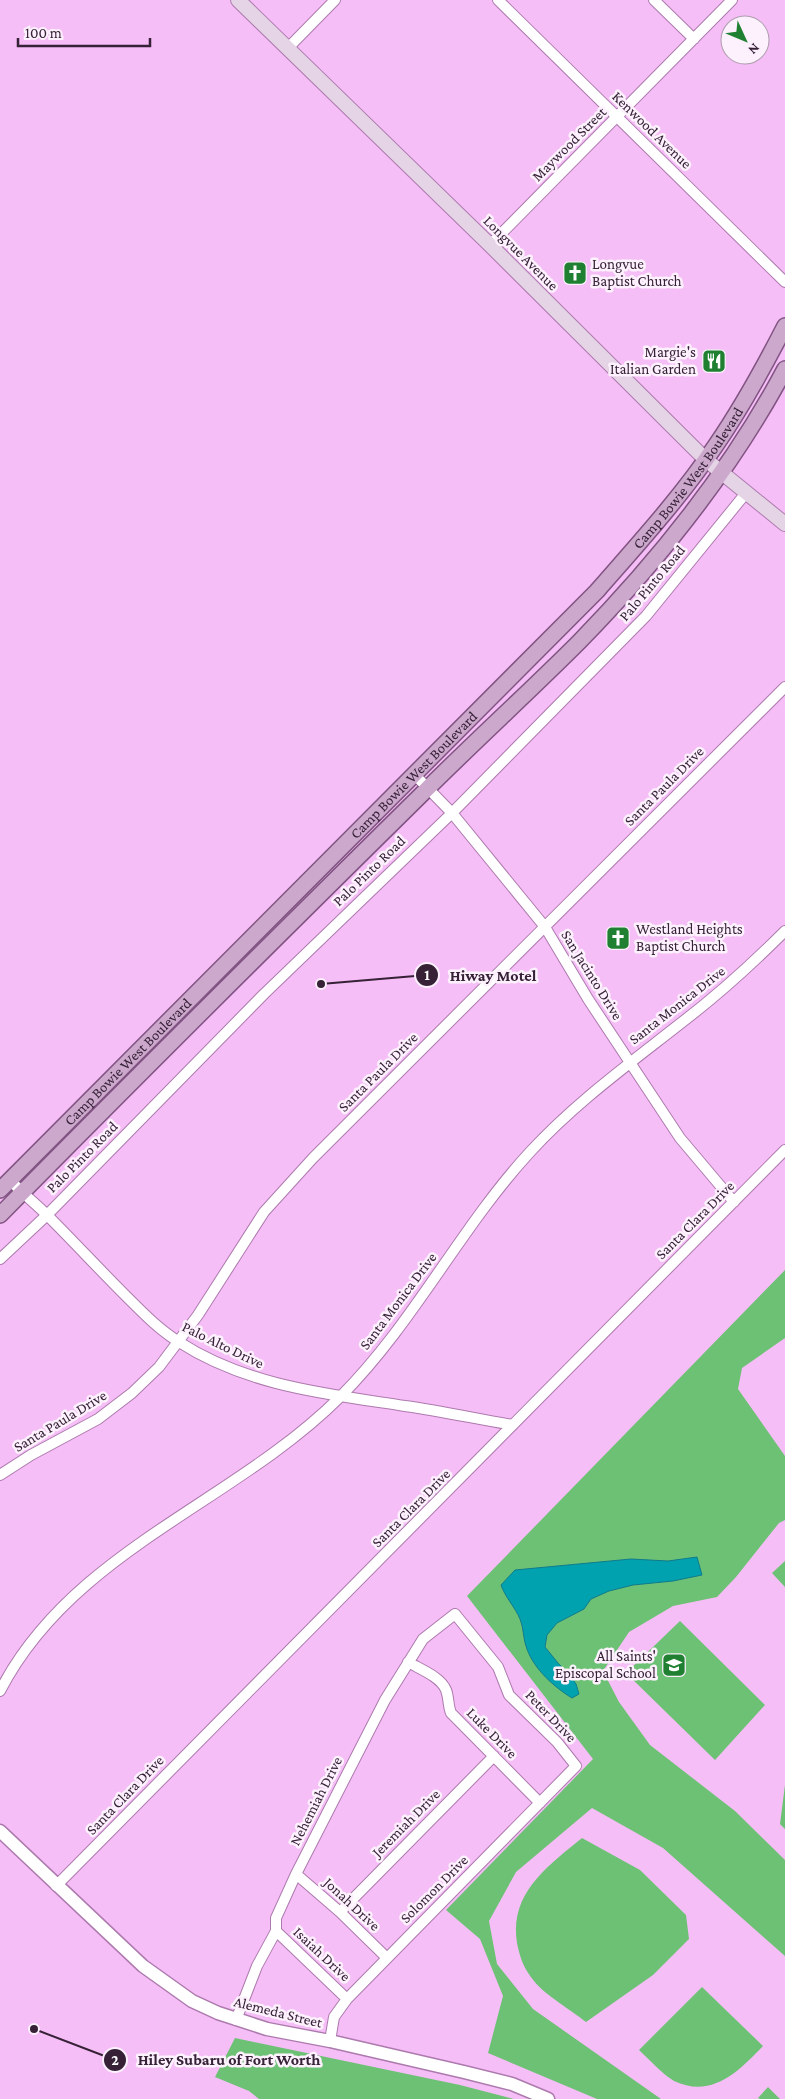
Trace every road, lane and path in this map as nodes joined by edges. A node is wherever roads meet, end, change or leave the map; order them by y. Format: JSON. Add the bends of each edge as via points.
{"nodes":[{"id":1,"x":238,"y":0,"type":"edge"},
{"id":2,"x":335,"y":0,"type":"edge"},
{"id":3,"x":498,"y":0,"type":"edge"},
{"id":4,"x":654,"y":0,"type":"edge"},
{"id":5,"x":732,"y":0,"type":"edge"},
{"id":6,"x":694,"y":39,"type":"junction"},
{"id":7,"x":287,"y":49,"type":"junction"},
{"id":8,"x":617,"y":117,"type":"junction"},
{"id":9,"x":490,"y":245,"type":"junction"},
{"id":10,"x":785,"y":282,"type":"edge"},
{"id":11,"x":785,"y":326,"type":"edge"},
{"id":12,"x":785,"y":369,"type":"edge"},
{"id":13,"x":705,"y":459,"type":"junction"},
{"id":14,"x":720,"y":472,"type":"junction"},
{"id":15,"x":746,"y":493,"type":"junction"},
{"id":16,"x":785,"y":524,"type":"edge"},
{"id":17,"x":785,"y":687,"type":"edge"},
{"id":18,"x":414,"y":774,"type":"junction"},
{"id":19,"x":428,"y":788,"type":"junction"},
{"id":20,"x":452,"y":814,"type":"junction"},
{"id":21,"x":544,"y":927,"type":"junction"},
{"id":22,"x":785,"y":932,"type":"edge"},
{"id":23,"x":208,"y":978,"type":"junction"},
{"id":24,"x":222,"y":993,"type":"junction"},
{"id":25,"x":630,"y":1062,"type":"junction"},
{"id":26,"x":785,"y":1150,"type":"edge"},
{"id":27,"x":5,"y":1185,"type":"edge"},
{"id":28,"x":22,"y":1193,"type":"junction"},
{"id":29,"x":734,"y":1202,"type":"junction"},
{"id":30,"x":0,"y":1215,"type":"edge"},
{"id":31,"x":47,"y":1215,"type":"junction"},
{"id":32,"x":0,"y":1259,"type":"edge"},
{"id":33,"x":179,"y":1342,"type":"junction"},
{"id":34,"x":340,"y":1397,"type":"junction"},
{"id":35,"x":513,"y":1425,"type":"junction"},
{"id":36,"x":0,"y":1475,"type":"edge"},
{"id":37,"x":455,"y":1614,"type":"joint"},
{"id":38,"x":408,"y":1662,"type":"junction"},
{"id":39,"x":0,"y":1691,"type":"edge"},
{"id":40,"x":494,"y":1756,"type":"junction"},
{"id":41,"x":576,"y":1766,"type":"joint"},
{"id":42,"x":540,"y":1803,"type":"junction"},
{"id":43,"x":0,"y":1831,"type":"edge"},
{"id":44,"x":296,"y":1874,"type":"junction"},
{"id":45,"x":56,"y":1886,"type":"junction"},
{"id":46,"x":340,"y":1912,"type":"junction"},
{"id":47,"x":276,"y":1931,"type":"junction"},
{"id":48,"x":387,"y":1958,"type":"junction"},
{"id":49,"x":347,"y":1999,"type":"junction"},
{"id":50,"x":236,"y":2020,"type":"junction"},
{"id":51,"x":330,"y":2041,"type":"junction"},
{"id":52,"x":548,"y":2099,"type":"edge"}],
"edges":[{"from":1,"to":7,"type":"main road","name":"Longvue Avenue"},
{"from":2,"to":7,"type":"street"},
{"from":3,"to":8,"type":"street","name":"Kenwood Avenue"},
{"from":4,"to":6,"type":"street"},
{"from":5,"to":6,"type":"street","name":"Maywood Street"},
{"from":6,"to":8,"type":"street","name":"Maywood Street"},
{"from":7,"to":9,"type":"main road","name":"Longvue Avenue"},
{"from":8,"to":9,"type":"street","name":"Maywood Street"},
{"from":8,"to":10,"type":"street","name":"Kenwood Avenue"},
{"from":9,"to":13,"type":"main road","name":"Longvue Avenue"},
{"from":11,"to":13,"type":"main road","name":"Camp Bowie West Boulevard","via":[[760,374]]},
{"from":12,"to":14,"type":"main road","name":"Camp Bowie West Boulevard"},
{"from":13,"to":14,"type":"main road","name":"Longvue Avenue"},
{"from":13,"to":18,"type":"main road","name":"Camp Bowie West Boulevard","via":[[597,591]]},
{"from":14,"to":15,"type":"main road","name":"Longvue Avenue"},
{"from":14,"to":19,"type":"main road","name":"Camp Bowie West Boulevard","via":[[672,538],[580,641]]},
{"from":15,"to":16,"type":"main road","name":"Longvue Avenue"},
{"from":15,"to":20,"type":"street","name":"Palo Pinto Road","via":[[646,616]]},
{"from":17,"to":21,"type":"street","name":"Santa Paula Drive"},
{"from":18,"to":19,"type":"street","name":"San Jacinto Drive"},
{"from":18,"to":23,"type":"main road","name":"Camp Bowie West Boulevard"},
{"from":19,"to":20,"type":"street","name":"San Jacinto Drive"},
{"from":19,"to":24,"type":"main road","name":"Camp Bowie West Boulevard"},
{"from":20,"to":21,"type":"street","name":"San Jacinto Drive"},
{"from":20,"to":31,"type":"street","name":"Palo Pinto Road","via":[[264,994]]},
{"from":21,"to":25,"type":"street","name":"San Jacinto Drive"},
{"from":21,"to":33,"type":"street","name":"Santa Paula Drive","via":[[313,1158],[264,1212]]},
{"from":22,"to":25,"type":"street","name":"Santa Monica Drive","via":[[747,969]]},
{"from":23,"to":24,"type":"main road"},
{"from":23,"to":27,"type":"main road","name":"Camp Bowie West Boulevard"},
{"from":24,"to":28,"type":"main road","name":"Camp Bowie West Boulevard"},
{"from":25,"to":29,"type":"street","name":"San Jacinto Drive","via":[[680,1138]]},
{"from":25,"to":34,"type":"street","name":"Santa Monica Drive","via":[[590,1094],[530,1152],[500,1187],[390,1342]]},
{"from":26,"to":29,"type":"street","name":"Santa Clara Drive"},
{"from":27,"to":28,"type":"street","name":"Palo Alto Drive"},
{"from":28,"to":30,"type":"main road","name":"Camp Bowie West Boulevard"},
{"from":28,"to":31,"type":"street","name":"Palo Alto Drive"},
{"from":29,"to":35,"type":"street","name":"Santa Clara Drive"},
{"from":31,"to":32,"type":"street","name":"Palo Pinto Road"},
{"from":31,"to":33,"type":"street","name":"Palo Alto Drive","via":[[149,1319]]},
{"from":33,"to":34,"type":"street","name":"Palo Alto Drive","via":[[251,1377]]},
{"from":33,"to":36,"type":"street","name":"Santa Paula Drive","via":[[159,1367],[105,1414]]},
{"from":34,"to":35,"type":"street","name":"Palo Alto Drive"},
{"from":34,"to":39,"type":"street","name":"Santa Monica Drive","via":[[288,1442],[111,1562],[41,1630],[7,1676]]},
{"from":35,"to":45,"type":"street","name":"Santa Clara Drive"},
{"from":37,"to":38,"type":"street","name":"Nehemiah Drive","via":[[423,1638]]},
{"from":37,"to":41,"type":"street","name":"Peter Drive","via":[[498,1668],[509,1695],[557,1742]]},
{"from":38,"to":40,"type":"street","name":"Luke Drive","via":[[442,1684],[451,1713]]},
{"from":38,"to":44,"type":"street","name":"Nehemiah Drive","via":[[385,1700]]},
{"from":40,"to":42,"type":"street","name":"Luke Drive"},
{"from":40,"to":46,"type":"street","name":"Jeremiah Drive"},
{"from":41,"to":42,"type":"street","name":"Solomon Drive"},
{"from":42,"to":48,"type":"street","name":"Solomon Drive"},
{"from":43,"to":45,"type":"street","name":"Alemeda Street"},
{"from":44,"to":46,"type":"street","name":"Jonah Drive"},
{"from":44,"to":47,"type":"street","name":"Nehemiah Drive","via":[[276,1918]]},
{"from":45,"to":50,"type":"street","name":"Alemeda Street","via":[[159,1978],[192,2001]]},
{"from":46,"to":48,"type":"street","name":"Jonah Drive"},
{"from":47,"to":49,"type":"street","name":"Isaiah Drive"},
{"from":47,"to":50,"type":"street","name":"Nehemiah Drive","via":[[257,1966]]},
{"from":48,"to":49,"type":"street","name":"Solomon Drive"},
{"from":49,"to":51,"type":"street","name":"Solomon Drive","via":[[334,2017]]},
{"from":50,"to":51,"type":"street","name":"Alemeda Street"},
{"from":51,"to":52,"type":"street","name":"Alemeda Street","via":[[512,2084]]}]}
